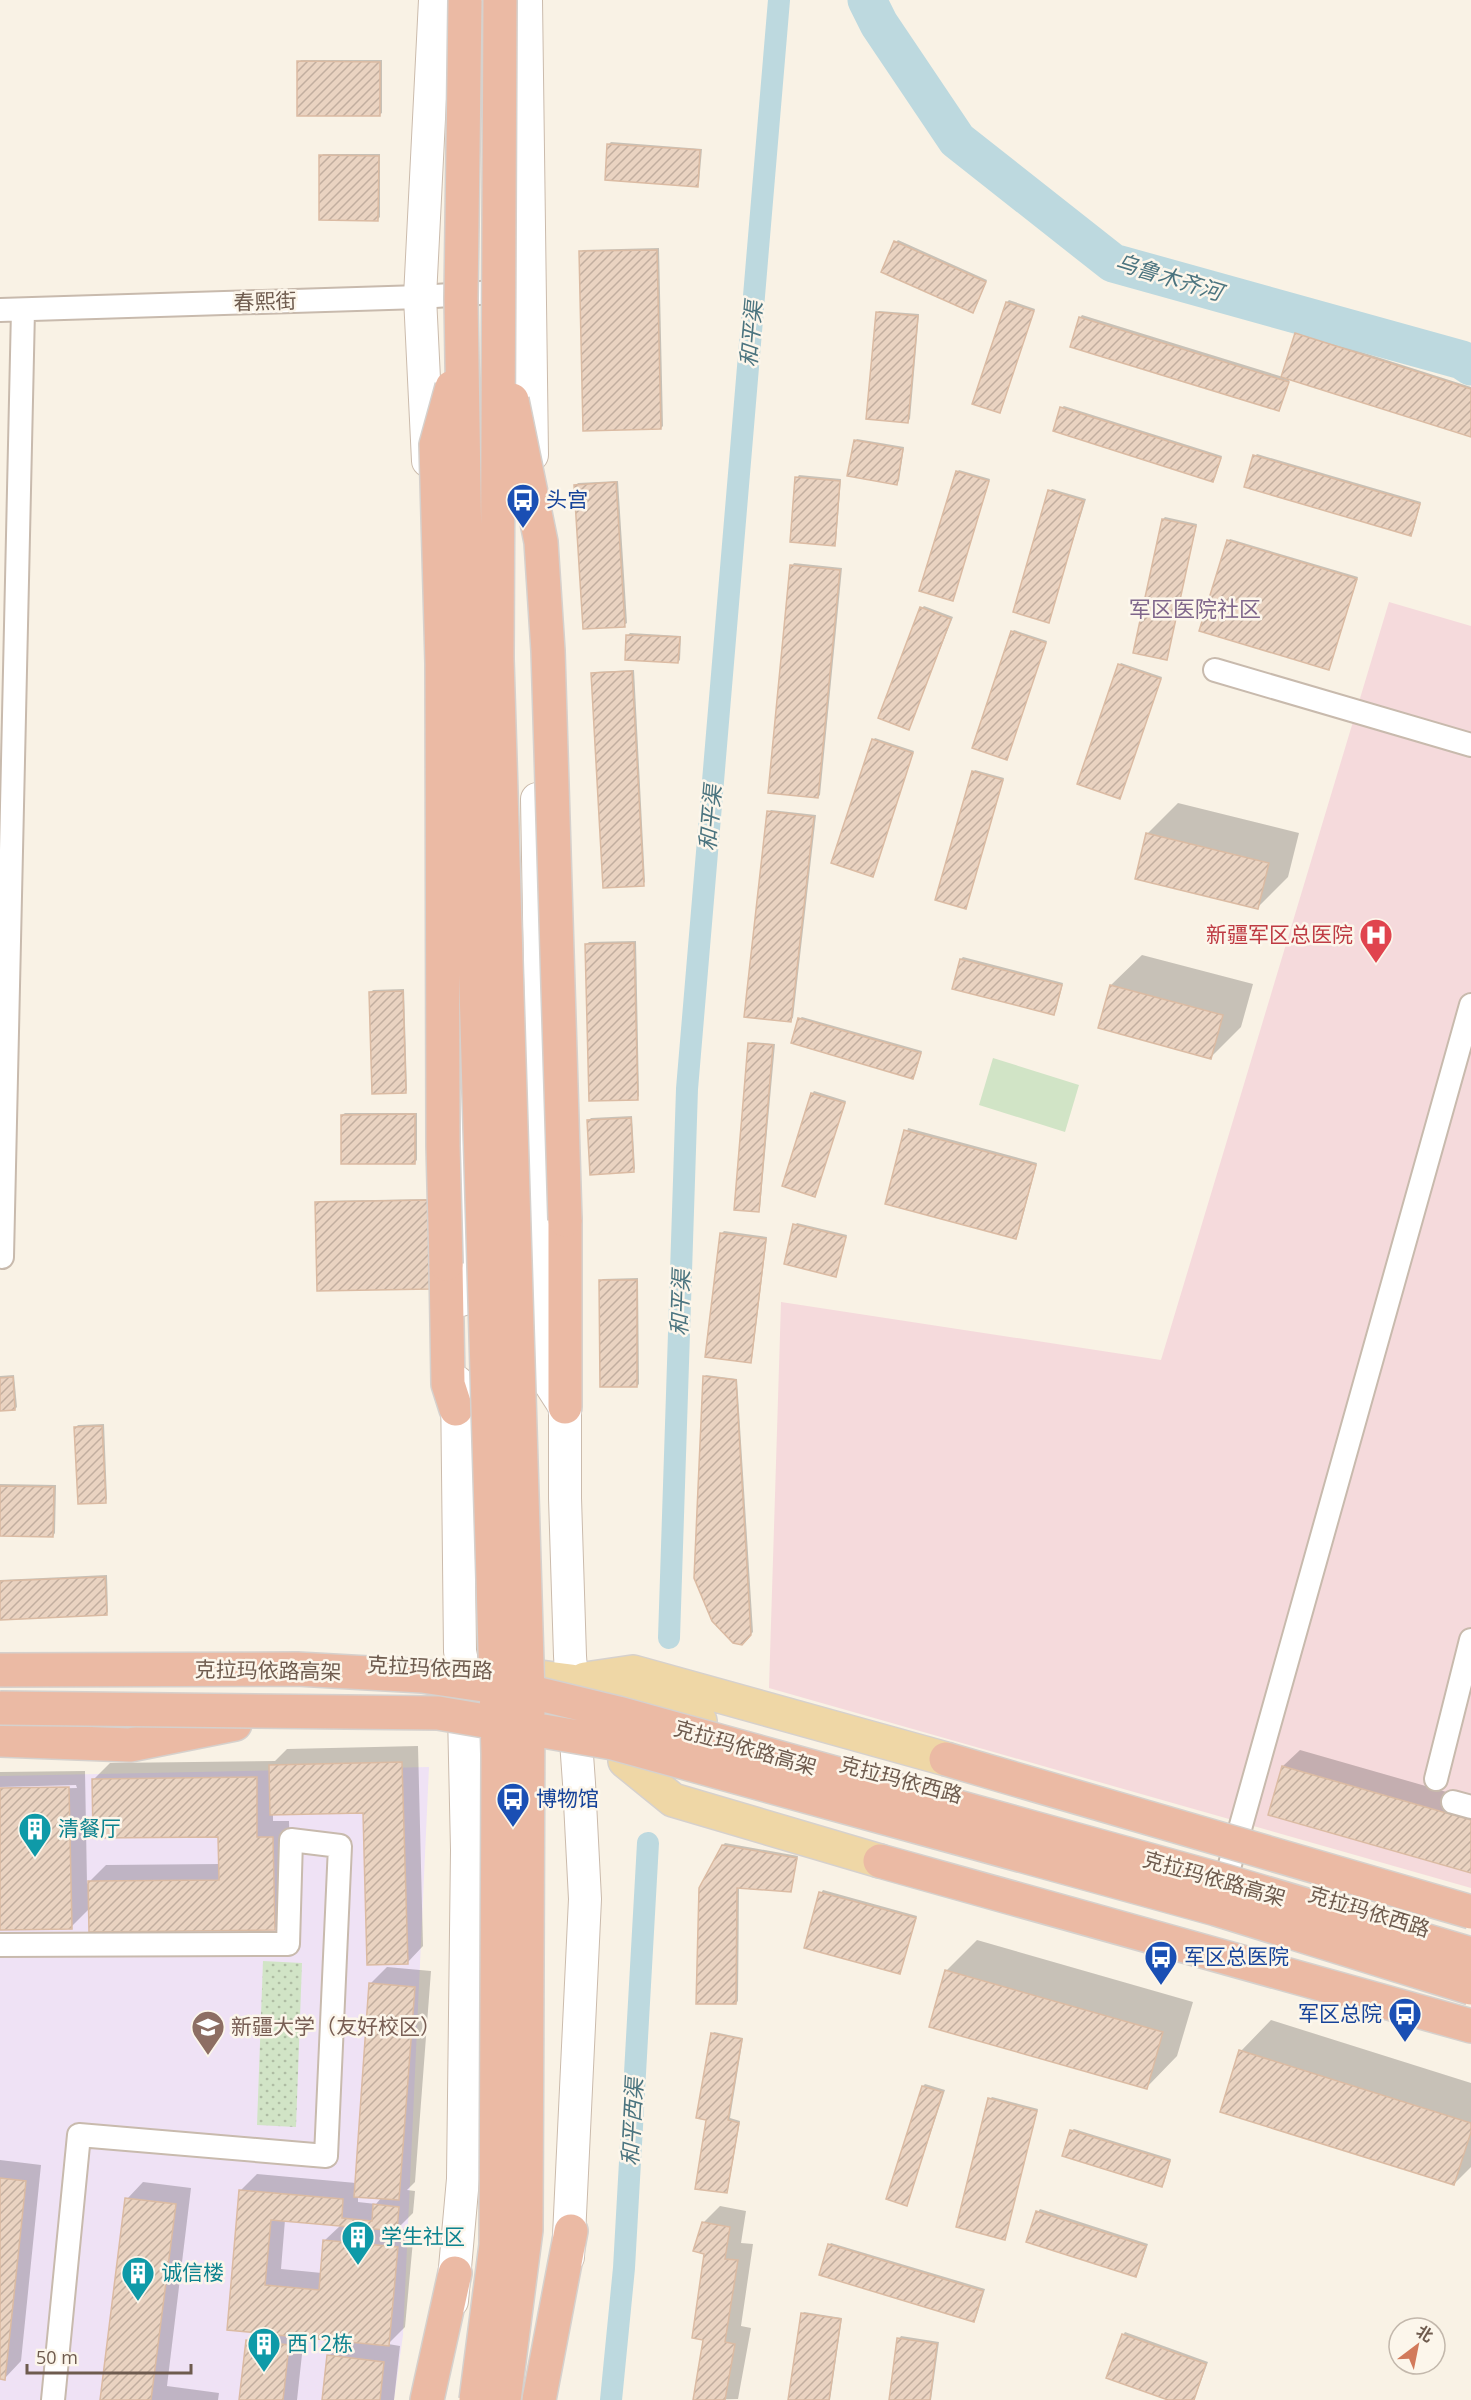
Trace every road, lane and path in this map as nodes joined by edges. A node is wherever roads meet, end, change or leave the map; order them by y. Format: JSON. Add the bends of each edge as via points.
{"nodes":[{"id":1,"x":435,"y":0,"type":"edge"},
{"id":2,"x":465,"y":0,"type":"edge"},
{"id":3,"x":500,"y":0,"type":"edge"},
{"id":4,"x":526,"y":0,"type":"edge"},
{"id":5,"x":530,"y":290,"type":"junction"},
{"id":6,"x":420,"y":297,"type":"junction"},
{"id":7,"x":0,"y":310,"type":"edge"},
{"id":8,"x":23,"y":310,"type":"junction"},
{"id":9,"x":499,"y":331,"type":"junction"},
{"id":10,"x":462,"y":351,"type":"junction"},
{"id":11,"x":1215,"y":670,"type":"dead end"},
{"id":12,"x":1471,"y":745,"type":"edge"},
{"id":13,"x":1471,"y":1005,"type":"edge"},
{"id":14,"x":2,"y":1257,"type":"dead end"},
{"id":15,"x":565,"y":1407,"type":"junction"},
{"id":16,"x":456,"y":1409,"type":"junction"},
{"id":17,"x":1471,"y":1640,"type":"edge"},
{"id":18,"x":463,"y":1667,"type":"junction"},
{"id":19,"x":0,"y":1673,"type":"edge"},
{"id":20,"x":571,"y":1681,"type":"junction"},
{"id":21,"x":0,"y":1708,"type":"edge"},
{"id":22,"x":0,"y":1721,"type":"edge"},
{"id":23,"x":235,"y":1724,"type":"junction"},
{"id":24,"x":464,"y":1730,"type":"junction"},
{"id":25,"x":0,"y":1740,"type":"edge"},
{"id":26,"x":577,"y":1752,"type":"junction"},
{"id":27,"x":946,"y":1759,"type":"joint"},
{"id":28,"x":625,"y":1761,"type":"junction"},
{"id":29,"x":1436,"y":1779,"type":"dead end"},
{"id":30,"x":880,"y":1861,"type":"joint"},
{"id":31,"x":1227,"y":1870,"type":"junction"},
{"id":32,"x":1471,"y":1912,"type":"edge"},
{"id":33,"x":1215,"y":1924,"type":"junction"},
{"id":34,"x":1471,"y":1942,"type":"edge"},
{"id":35,"x":0,"y":1945,"type":"edge"},
{"id":36,"x":1471,"y":1954,"type":"edge"},
{"id":37,"x":1471,"y":1988,"type":"edge"},
{"id":38,"x":1471,"y":1994,"type":"edge"},
{"id":39,"x":1471,"y":2026,"type":"edge"},
{"id":40,"x":571,"y":2231,"type":"junction"},
{"id":41,"x":455,"y":2273,"type":"junction"},
{"id":42,"x":53,"y":2400,"type":"edge"},
{"id":43,"x":427,"y":2400,"type":"edge"},
{"id":44,"x":444,"y":2400,"type":"edge"},
{"id":45,"x":476,"y":2400,"type":"edge"},
{"id":46,"x":504,"y":2400,"type":"edge"},
{"id":47,"x":538,"y":2400,"type":"edge"},
{"id":48,"x":553,"y":2400,"type":"edge"}],
"edges":[{"from":1,"to":6,"type":"main road"},
{"from":2,"to":10,"type":"highway","bridge":true},
{"from":3,"to":9,"type":"highway","bridge":true},
{"from":4,"to":5,"type":"main road"},
{"from":5,"to":6,"type":"street","name":"春熙街"},
{"from":5,"to":15,"type":"main road","via":[[547,1380]]},
{"from":6,"to":8,"type":"street","name":"春熙街"},
{"from":6,"to":16,"type":"main road","via":[[465,1184]]},
{"from":7,"to":8,"type":"street","name":"春熙街"},
{"from":8,"to":14,"type":"street"},
{"from":9,"to":15,"type":"highway","bridge":true,"via":[[541,542],[548,651],[565,1220]]},
{"from":9,"to":46,"type":"highway","bridge":true,"via":[[497,659],[528,1696],[526,2230]]},
{"from":10,"to":16,"type":"highway","bridge":true,"via":[[436,445],[442,663],[442,1146],[448,1384]]},
{"from":10,"to":45,"type":"highway","bridge":true,"via":[[466,674],[498,1754],[496,2245]]},
{"from":11,"to":12,"type":"street"},
{"from":13,"to":31,"type":"street"},
{"from":15,"to":20,"type":"main road"},
{"from":16,"to":18,"type":"main road"},
{"from":17,"to":29,"type":"street"},
{"from":18,"to":19,"type":"main road","name":"克拉玛依西路","via":[[375,1664]]},
{"from":18,"to":20,"type":"main road","name":"克拉玛依西路"},
{"from":18,"to":24,"type":"main road"},
{"from":19,"to":36,"type":"highway","name":"克拉玛依路高架","bridge":true,"via":[[297,1669],[422,1676],[531,1692],[1144,1859]]},
{"from":20,"to":26,"type":"main road"},
{"from":20,"to":27,"type":"main road","via":[[633,1672]]},
{"from":20,"to":31,"type":"main road","name":"克拉玛依西路","via":[[762,1742]]},
{"from":21,"to":37,"type":"highway","name":"克拉玛依路高架","bridge":true,"via":[[438,1713],[613,1743],[1216,1909]]},
{"from":22,"to":23,"type":"main road"},
{"from":23,"to":24,"type":"main road"},
{"from":23,"to":25,"type":"highway","via":[[130,1745]]},
{"from":24,"to":26,"type":"main road"},
{"from":24,"to":41,"type":"main road","via":[[467,1850],[463,2179]]},
{"from":26,"to":28,"type":"main road"},
{"from":26,"to":40,"type":"main road","via":[[585,1899]]},
{"from":27,"to":32,"type":"highway","bridge":true},
{"from":28,"to":30,"type":"main road","via":[[673,1800]]},
{"from":28,"to":33,"type":"main road"},
{"from":30,"to":39,"type":"highway"},
{"from":31,"to":33,"type":"street"},
{"from":31,"to":34,"type":"main road","name":"克拉玛依西路"},
{"from":33,"to":38,"type":"main road"},
{"from":35,"to":42,"type":"street","via":[[288,1944],[291,1840],[340,1846],[326,2156],[79,2134]]},
{"from":40,"to":47,"type":"highway"},
{"from":40,"to":48,"type":"main road"},
{"from":41,"to":43,"type":"highway"},
{"from":41,"to":44,"type":"main road"}]}
